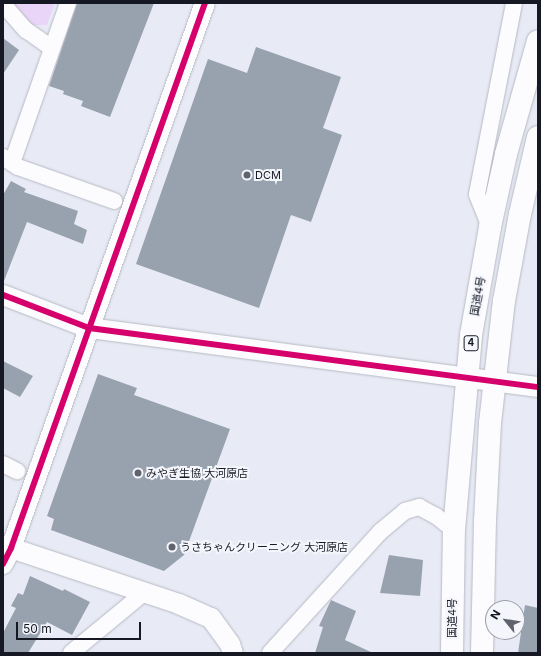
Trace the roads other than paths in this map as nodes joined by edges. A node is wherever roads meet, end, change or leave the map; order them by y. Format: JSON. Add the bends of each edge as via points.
{"nodes":[{"id":1,"x":68,"y":3,"type":"edge"},
{"id":2,"x":205,"y":3,"type":"edge"},
{"id":3,"x":514,"y":3,"type":"edge"},
{"id":4,"x":3,"y":4,"type":"edge"},
{"id":5,"x":538,"y":41,"type":"edge"},
{"id":6,"x":52,"y":48,"type":"junction"},
{"id":7,"x":538,"y":137,"type":"edge"},
{"id":8,"x":7,"y":160,"type":"edge"},
{"id":9,"x":114,"y":201,"type":"dead end"},
{"id":10,"x":490,"y":227,"type":"junction"},
{"id":11,"x":3,"y":295,"type":"edge"},
{"id":12,"x":89,"y":328,"type":"junction"},
{"id":13,"x":467,"y":379,"type":"junction"},
{"id":14,"x":494,"y":382,"type":"junction"},
{"id":15,"x":538,"y":387,"type":"edge"},
{"id":16,"x":454,"y":530,"type":"junction"},
{"id":17,"x":7,"y":556,"type":"edge"},
{"id":18,"x":145,"y":592,"type":"junction"},
{"id":19,"x":71,"y":653,"type":"edge"},
{"id":20,"x":233,"y":653,"type":"edge"},
{"id":21,"x":270,"y":653,"type":"edge"},
{"id":22,"x":452,"y":653,"type":"edge"},
{"id":23,"x":482,"y":653,"type":"edge"}],
"edges":[{"from":1,"to":6,"type":"street"},
{"from":2,"to":12,"type":"street"},
{"from":3,"to":10,"type":"street","via":[[477,194]]},
{"from":4,"to":6,"type":"street","via":[[26,30]]},
{"from":5,"to":10,"type":"highway","name":"国道4号","number":"4","via":[[506,154]]},
{"from":6,"to":8,"type":"street"},
{"from":7,"to":14,"type":"highway","via":[[504,301]]},
{"from":8,"to":9,"type":"street","via":[[18,168]]},
{"from":10,"to":13,"type":"highway","name":"国道4号","number":"4"},
{"from":11,"to":12,"type":"street"},
{"from":12,"to":13,"type":"street"},
{"from":12,"to":17,"type":"street"},
{"from":13,"to":14,"type":"street"},
{"from":13,"to":16,"type":"highway","name":"国道4号","number":"4"},
{"from":14,"to":15,"type":"street"},
{"from":14,"to":23,"type":"highway","via":[[484,521]]},
{"from":16,"to":21,"type":"street","via":[[419,507],[405,511],[380,532]]},
{"from":16,"to":22,"type":"highway","name":"国道4号","number":"4"},
{"from":17,"to":18,"type":"street"},
{"from":18,"to":19,"type":"street"},
{"from":18,"to":20,"type":"street","via":[[211,618],[230,644]]}]}
